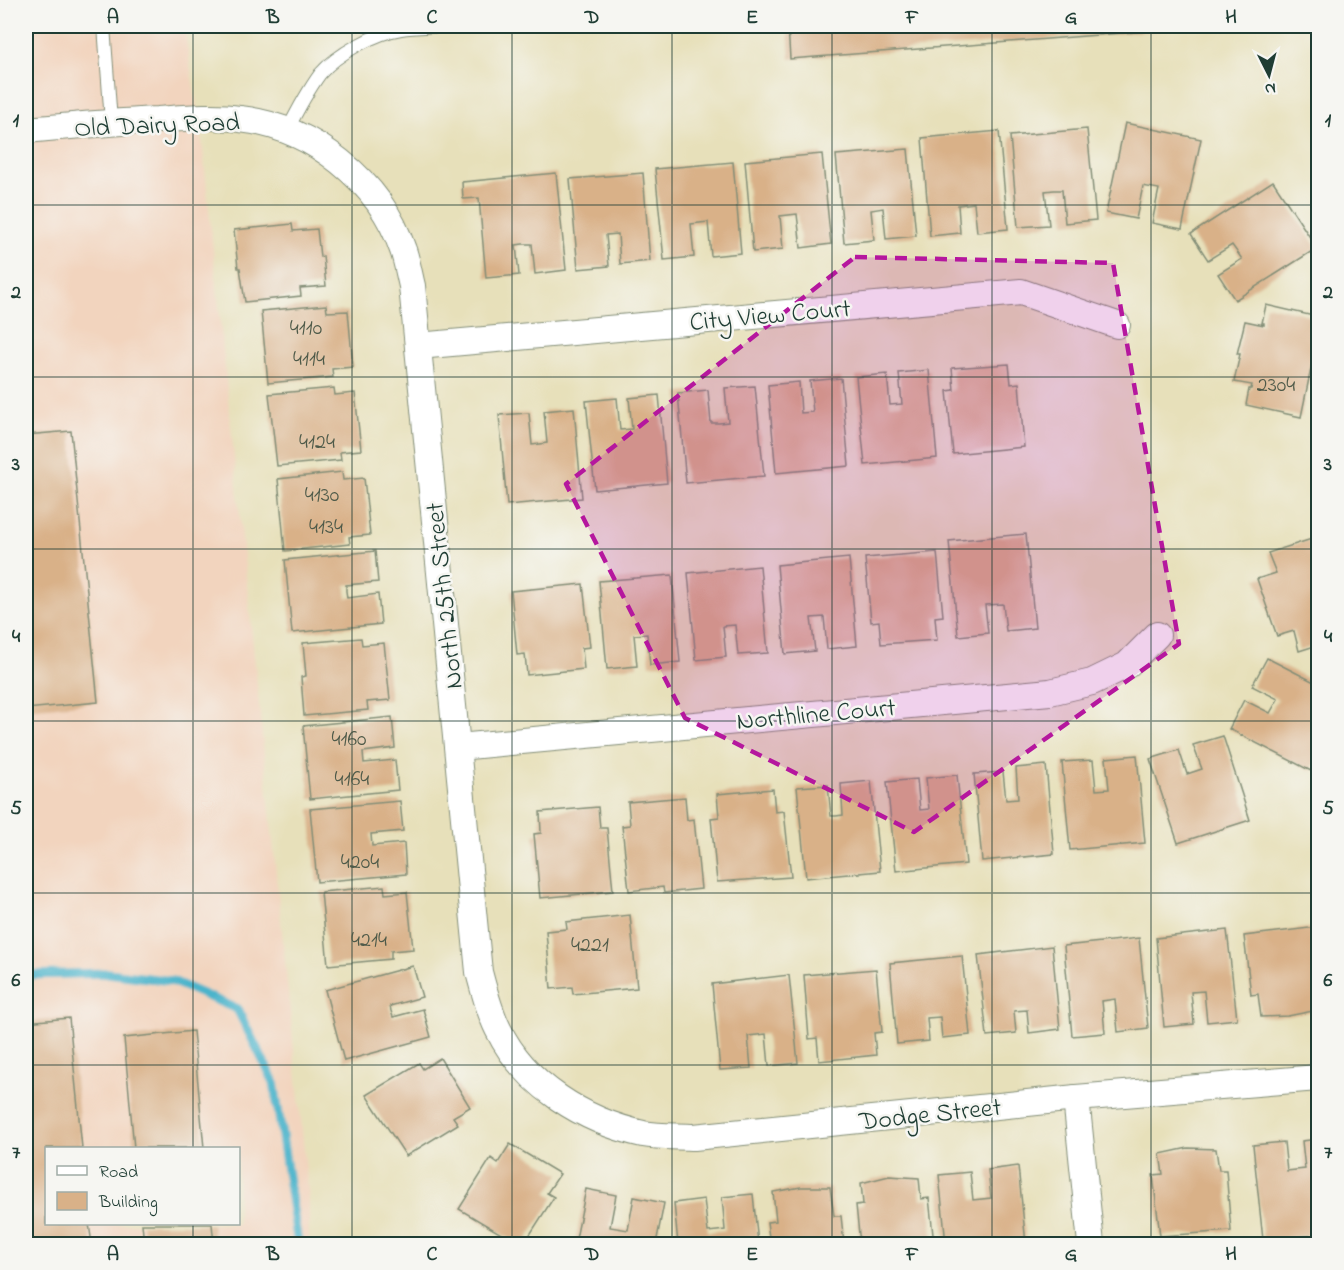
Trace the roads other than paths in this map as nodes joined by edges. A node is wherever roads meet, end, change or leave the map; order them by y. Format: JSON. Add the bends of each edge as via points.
{"nodes":[{"id":1,"x":104,"y":26,"type":"edge"},
{"id":2,"x":443,"y":26,"type":"edge"},
{"id":3,"x":111,"y":122,"type":"junction"},
{"id":4,"x":26,"y":130,"type":"edge"},
{"id":5,"x":288,"y":131,"type":"junction"},
{"id":6,"x":1117,"y":325,"type":"dead end"},
{"id":7,"x":418,"y":346,"type":"junction"},
{"id":8,"x":1157,"y":635,"type":"dead end"},
{"id":9,"x":458,"y":747,"type":"junction"},
{"id":10,"x":1318,"y":1078,"type":"edge"},
{"id":11,"x":550,"y":1092,"type":"joint"},
{"id":12,"x":1076,"y":1098,"type":"junction"},
{"id":13,"x":1090,"y":1245,"type":"edge"}],
"edges":[{"from":1,"to":3,"type":"lane"},
{"from":2,"to":5,"type":"lane","via":[[400,29],[373,37],[348,52],[322,72]]},
{"from":3,"to":4,"type":"street","name":"Old Dairy Road"},
{"from":3,"to":5,"type":"street","name":"Old Dairy Road","via":[[215,116],[265,123]]},
{"from":5,"to":7,"type":"street","name":"North 25th Street","via":[[338,160],[387,215],[403,249],[412,285]]},
{"from":6,"to":7,"type":"street","name":"City View Court","via":[[1021,292]]},
{"from":7,"to":9,"type":"street","name":"North 25th Street"},
{"from":8,"to":9,"type":"street","name":"Northline Court","via":[[1127,665],[1092,682],[1050,692]]},
{"from":9,"to":11,"type":"street","name":"North 25th Street","via":[[479,972],[485,996],[498,1030],[521,1064]]},
{"from":10,"to":12,"type":"street","name":"Dodge Street"},
{"from":11,"to":12,"type":"street","name":"Dodge Street","via":[[600,1121],[645,1134],[694,1137]]},
{"from":12,"to":13,"type":"street"}]}
